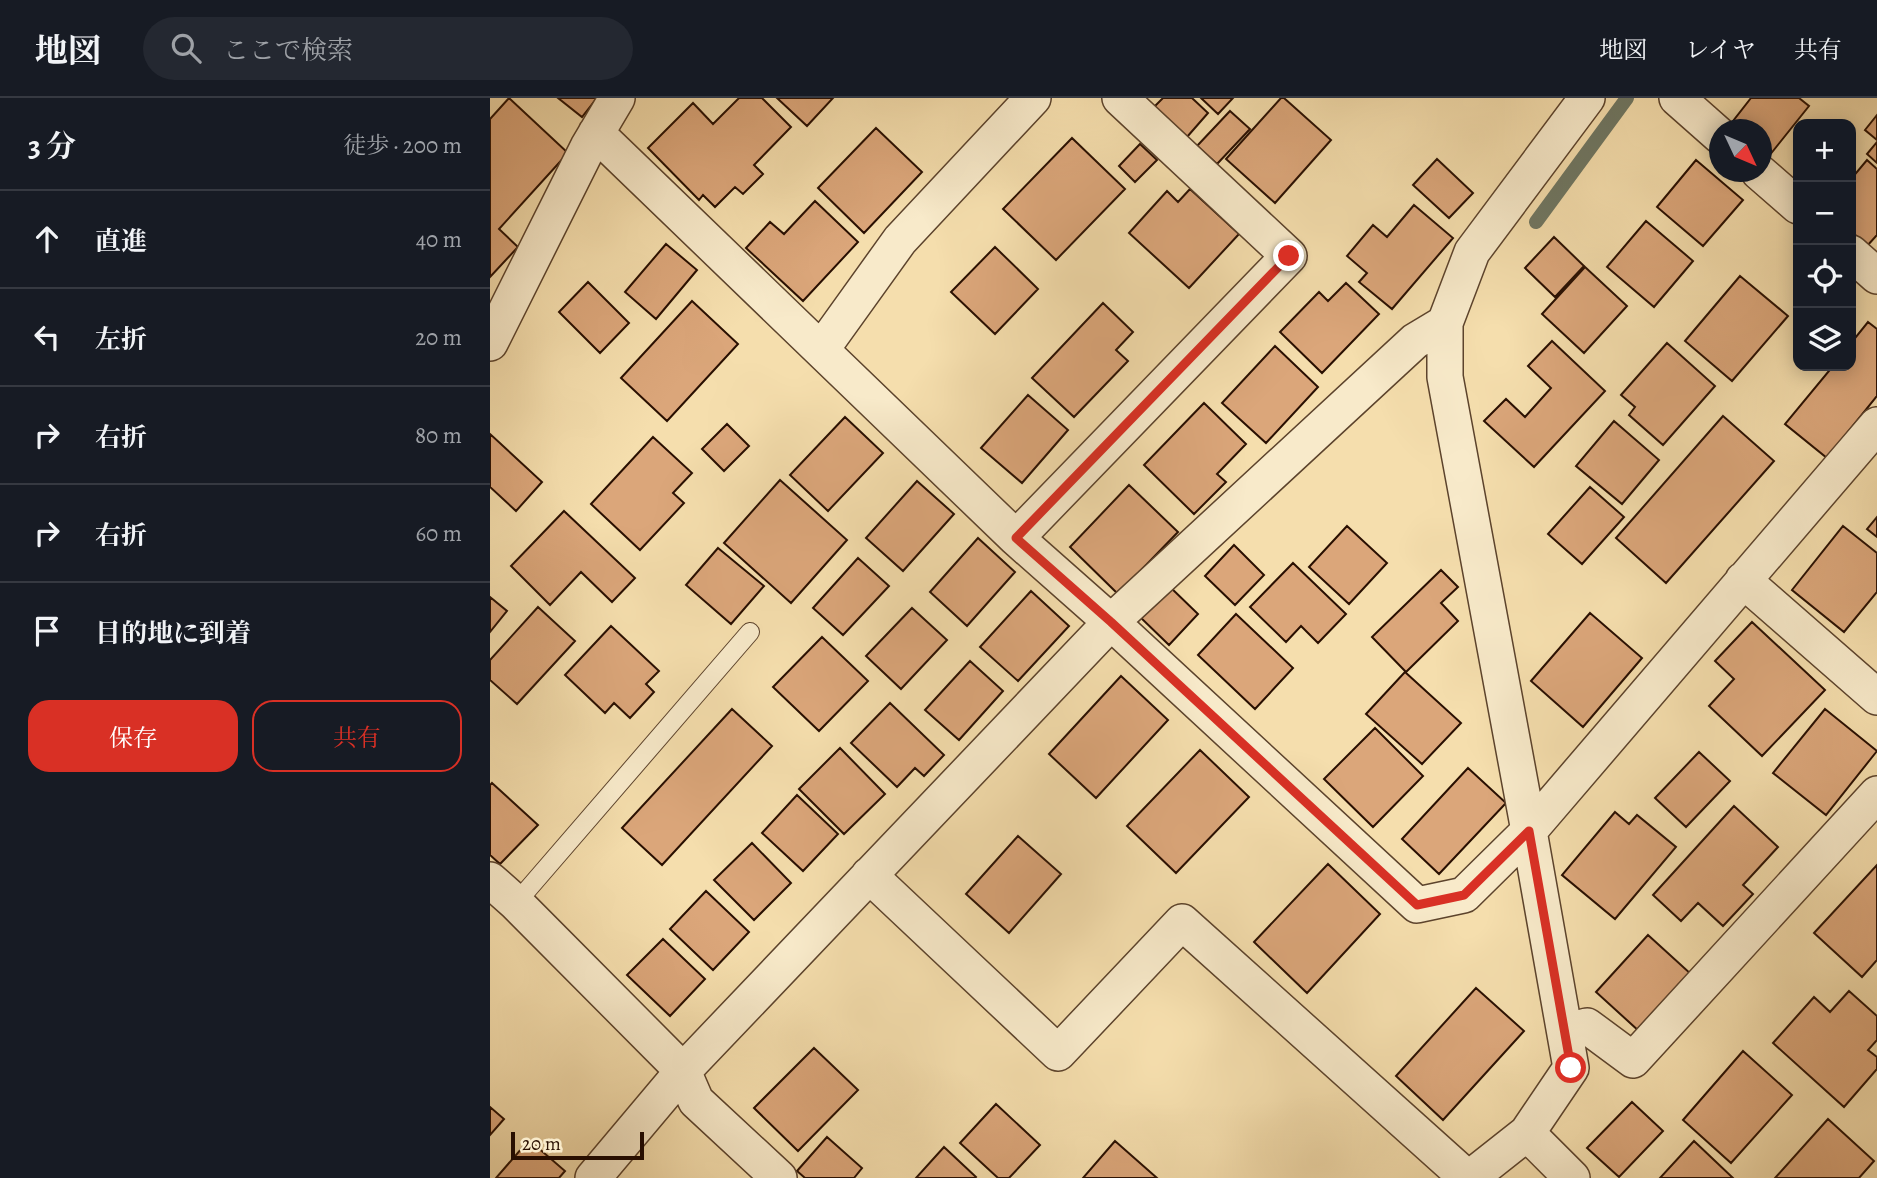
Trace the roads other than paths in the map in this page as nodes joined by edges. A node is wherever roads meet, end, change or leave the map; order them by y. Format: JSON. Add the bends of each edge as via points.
{"nodes":[{"id":1,"x":617,"y":98,"type":"edge"},
{"id":2,"x":1033,"y":98,"type":"edge"},
{"id":3,"x":1120,"y":98,"type":"edge"},
{"id":4,"x":1587,"y":98,"type":"edge"},
{"id":5,"x":1677,"y":98,"type":"edge"},
{"id":6,"x":1709,"y":126,"type":"edge"},
{"id":7,"x":596,"y":133,"type":"junction"},
{"id":8,"x":1770,"y":182,"type":"edge"},
{"id":9,"x":1793,"y":202,"type":"edge"},
{"id":10,"x":1856,"y":257,"type":"edge"},
{"id":11,"x":1877,"y":276,"type":"edge"},
{"id":12,"x":1445,"y":323,"type":"junction"},
{"id":13,"x":490,"y":343,"type":"edge"},
{"id":14,"x":821,"y":350,"type":"junction"},
{"id":15,"x":1877,"y":425,"type":"edge"},
{"id":16,"x":1016,"y":538,"type":"junction"},
{"id":17,"x":1743,"y":580,"type":"junction"},
{"id":18,"x":1111,"y":622,"type":"junction"},
{"id":19,"x":750,"y":632,"type":"dead end"},
{"id":20,"x":1877,"y":696,"type":"edge"},
{"id":21,"x":1877,"y":794,"type":"edge"},
{"id":22,"x":1529,"y":831,"type":"junction"},
{"id":23,"x":869,"y":875,"type":"junction"},
{"id":24,"x":490,"y":880,"type":"edge"},
{"id":25,"x":516,"y":903,"type":"junction"},
{"id":26,"x":1565,"y":1032,"type":"junction"},
{"id":27,"x":682,"y":1071,"type":"junction"},
{"id":28,"x":1527,"y":1133,"type":"junction"},
{"id":29,"x":593,"y":1178,"type":"edge"},
{"id":30,"x":779,"y":1178,"type":"edge"},
{"id":31,"x":1468,"y":1178,"type":"edge"},
{"id":32,"x":1572,"y":1178,"type":"edge"}],
"edges":[{"from":1,"to":7,"type":"street"},
{"from":2,"to":14,"type":"street","via":[[900,240]]},
{"from":3,"to":16,"type":"street","via":[[1289,256]]},
{"from":4,"to":12,"type":"street","via":[[1472,253]]},
{"from":5,"to":6,"type":"street"},
{"from":7,"to":13,"type":"street"},
{"from":7,"to":14,"type":"street"},
{"from":8,"to":9,"type":"street"},
{"from":10,"to":11,"type":"street"},
{"from":12,"to":18,"type":"street","via":[[1415,341]]},
{"from":12,"to":22,"type":"street","via":[[1445,377]]},
{"from":14,"to":16,"type":"street"},
{"from":15,"to":17,"type":"street"},
{"from":16,"to":18,"type":"street"},
{"from":17,"to":20,"type":"street"},
{"from":17,"to":22,"type":"street"},
{"from":18,"to":22,"type":"street","via":[[1417,905],[1464,895]]},
{"from":18,"to":23,"type":"street"},
{"from":19,"to":25,"type":"lane"},
{"from":21,"to":26,"type":"street","via":[[1633,1060],[1587,1026]]},
{"from":22,"to":26,"type":"street"},
{"from":23,"to":27,"type":"street"},
{"from":23,"to":31,"type":"street","via":[[1058,1054],[1182,922]]},
{"from":24,"to":25,"type":"street"},
{"from":25,"to":27,"type":"street"},
{"from":26,"to":28,"type":"street","via":[[1571,1068]]},
{"from":27,"to":29,"type":"street"},
{"from":27,"to":30,"type":"street","via":[[696,1101]]},
{"from":28,"to":31,"type":"street"},
{"from":28,"to":32,"type":"street"}]}
